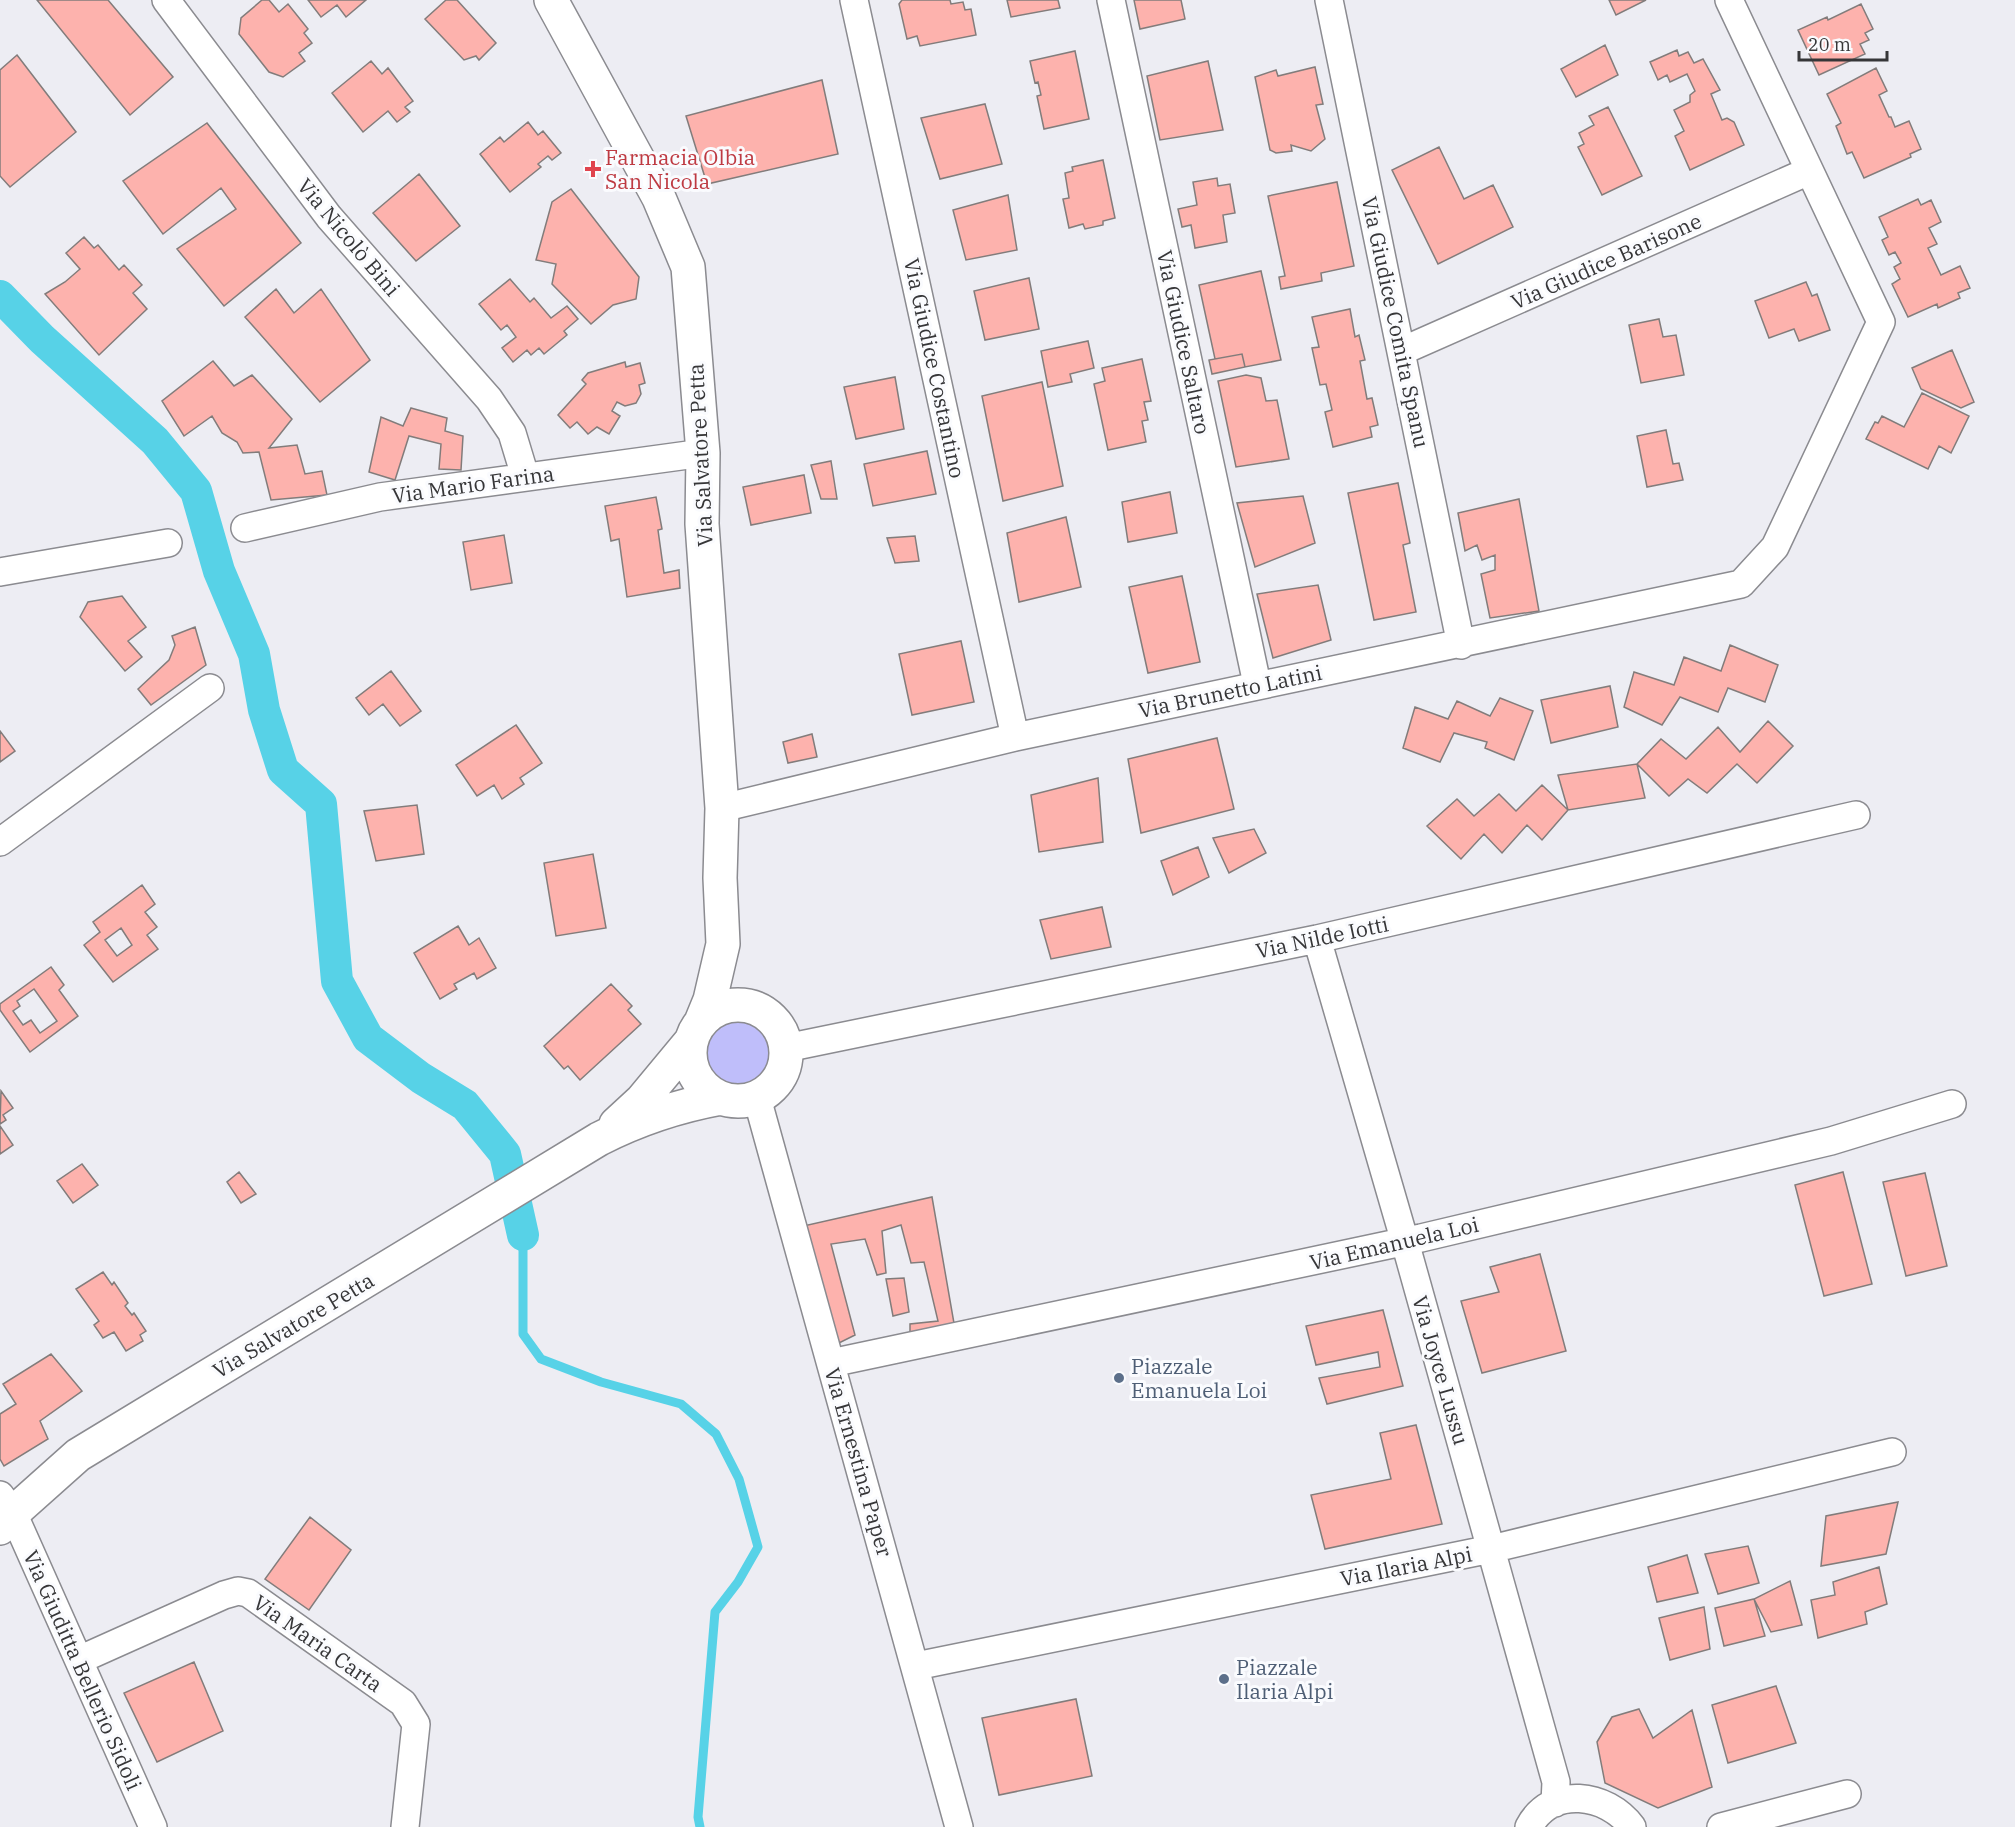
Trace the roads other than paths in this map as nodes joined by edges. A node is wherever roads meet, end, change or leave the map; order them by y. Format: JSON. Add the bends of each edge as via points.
{"nodes":[{"id":1,"x":551,"y":0,"type":"edge"},
{"id":2,"x":854,"y":0,"type":"edge"},
{"id":3,"x":1111,"y":0,"type":"edge"},
{"id":4,"x":1329,"y":0,"type":"edge"},
{"id":5,"x":1729,"y":0,"type":"edge"},
{"id":6,"x":176,"y":4,"type":"edge"},
{"id":7,"x":1809,"y":171,"type":"junction"},
{"id":8,"x":1402,"y":351,"type":"junction"},
{"id":9,"x":703,"y":453,"type":"junction"},
{"id":10,"x":525,"y":476,"type":"junction"},
{"id":11,"x":245,"y":528,"type":"dead end"},
{"id":12,"x":168,"y":543,"type":"dead end"},
{"id":13,"x":0,"y":572,"type":"edge"},
{"id":14,"x":1461,"y":645,"type":"junction"},
{"id":15,"x":1257,"y":684,"type":"junction"},
{"id":16,"x":210,"y":688,"type":"dead end"},
{"id":17,"x":1015,"y":737,"type":"junction"},
{"id":18,"x":722,"y":807,"type":"junction"},
{"id":19,"x":1856,"y":815,"type":"dead end"},
{"id":20,"x":0,"y":842,"type":"edge"},
{"id":21,"x":1317,"y":939,"type":"junction"},
{"id":22,"x":723,"y":944,"type":"junction"},
{"id":23,"x":762,"y":1011,"type":"junction"},
{"id":24,"x":696,"y":1031,"type":"junction"},
{"id":25,"x":786,"y":1048,"type":"junction"},
{"id":26,"x":721,"y":1098,"type":"junction"},
{"id":27,"x":757,"y":1098,"type":"junction"},
{"id":28,"x":1952,"y":1104,"type":"dead end"},
{"id":29,"x":598,"y":1139,"type":"junction"},
{"id":30,"x":1405,"y":1242,"type":"junction"},
{"id":31,"x":831,"y":1363,"type":"junction"},
{"id":32,"x":1892,"y":1452,"type":"dead end"},
{"id":33,"x":4,"y":1512,"type":"edge"},
{"id":34,"x":1491,"y":1549,"type":"junction"},
{"id":35,"x":79,"y":1660,"type":"junction"},
{"id":36,"x":916,"y":1666,"type":"junction"},
{"id":37,"x":1847,"y":1794,"type":"dead end"},
{"id":38,"x":1556,"y":1803,"type":"junction"},
{"id":39,"x":153,"y":1827,"type":"edge"},
{"id":40,"x":405,"y":1827,"type":"edge"},
{"id":41,"x":959,"y":1827,"type":"edge"},
{"id":42,"x":1529,"y":1827,"type":"edge"},
{"id":43,"x":1632,"y":1827,"type":"edge"},
{"id":44,"x":1721,"y":1827,"type":"edge"}],
"edges":[{"from":1,"to":9,"type":"street","name":"Via Salvatore Petta","via":[[659,198],[688,267]]},
{"from":2,"to":17,"type":"street","name":"Via Giudice Costantino"},
{"from":3,"to":15,"type":"street","name":"Via Giudice Saltaro"},
{"from":4,"to":8,"type":"street","name":"Via Giudice Comita Spanu"},
{"from":5,"to":7,"type":"street"},
{"from":6,"to":10,"type":"street","name":"Via Nicolò Bini","via":[[329,217],[489,399],[512,433]]},
{"from":7,"to":8,"type":"street","name":"Via Giudice Barisone"},
{"from":7,"to":14,"type":"street","name":"Via Brunetto Latini","via":[[1881,322],[1775,548],[1741,584]]},
{"from":8,"to":14,"type":"street","name":"Via Giudice Comita Spanu"},
{"from":9,"to":10,"type":"street","name":"Via Mario Farina"},
{"from":9,"to":18,"type":"street","name":"Via Salvatore Petta","via":[[702,524]]},
{"from":10,"to":11,"type":"street","name":"Via Mario Farina","via":[[380,497]]},
{"from":12,"to":13,"type":"street"},
{"from":14,"to":15,"type":"street","name":"Via Brunetto Latini"},
{"from":15,"to":17,"type":"street","name":"Via Brunetto Latini"},
{"from":16,"to":20,"type":"street"},
{"from":17,"to":18,"type":"street","name":"Via Brunetto Latini"},
{"from":18,"to":22,"type":"street","name":"Via Salvatore Petta"},
{"from":19,"to":21,"type":"street","name":"Via Nilde Iotti"},
{"from":21,"to":25,"type":"street","name":"Via Nilde Iotti"},
{"from":21,"to":30,"type":"street","name":"Via Joyce Lussu"},
{"from":22,"to":23,"type":"street","name":"Via Salvatore Petta","via":[[732,975]]},
{"from":22,"to":24,"type":"street","name":"Via Salvatore Petta","via":[[710,1000]]},
{"from":23,"to":24,"type":"street","via":[[747,1005],[730,1005],[715,1011]]},
{"from":23,"to":25,"type":"street","via":[[780,1028]]},
{"from":24,"to":26,"type":"street","via":[[690,1058],[697,1078],[706,1090]]},
{"from":24,"to":29,"type":"street","name":"Via Salvatore Petta","via":[[642,1100]]},
{"from":25,"to":27,"type":"street","via":[[784,1069],[777,1083]]},
{"from":26,"to":27,"type":"street","via":[[739,1102]]},
{"from":26,"to":29,"type":"street","name":"Via Salvatore Petta","via":[[634,1121]]},
{"from":27,"to":31,"type":"street","name":"Via Ernestina Paper"},
{"from":28,"to":30,"type":"street","name":"Via Emanuela Loi","via":[[1831,1141]]},
{"from":29,"to":33,"type":"street","name":"Via Salvatore Petta","via":[[78,1455]]},
{"from":30,"to":31,"type":"street","name":"Via Emanuela Loi"},
{"from":30,"to":34,"type":"street","name":"Via Joyce Lussu"},
{"from":31,"to":36,"type":"street","name":"Via Ernestina Paper"},
{"from":32,"to":34,"type":"street","name":"Via Ilaria Alpi"},
{"from":33,"to":35,"type":"street","name":"Via Giuditta Bellerio Sidoli"},
{"from":34,"to":36,"type":"street","name":"Via Ilaria Alpi"},
{"from":34,"to":38,"type":"street","name":"Via Joyce Lussu","via":[[1556,1782]]},
{"from":35,"to":39,"type":"street","name":"Via Giuditta Bellerio Sidoli"},
{"from":35,"to":40,"type":"street","name":"Via Maria Carta","via":[[224,1595],[248,1593],[403,1703],[411,1713],[416,1724]]},
{"from":36,"to":41,"type":"street","name":"Via Ernestina Paper"},
{"from":37,"to":44,"type":"street"},
{"from":38,"to":42,"type":"street","via":[[1542,1811]]},
{"from":38,"to":43,"type":"street","via":[[1567,1799],[1599,1801],[1611,1806]]}]}
